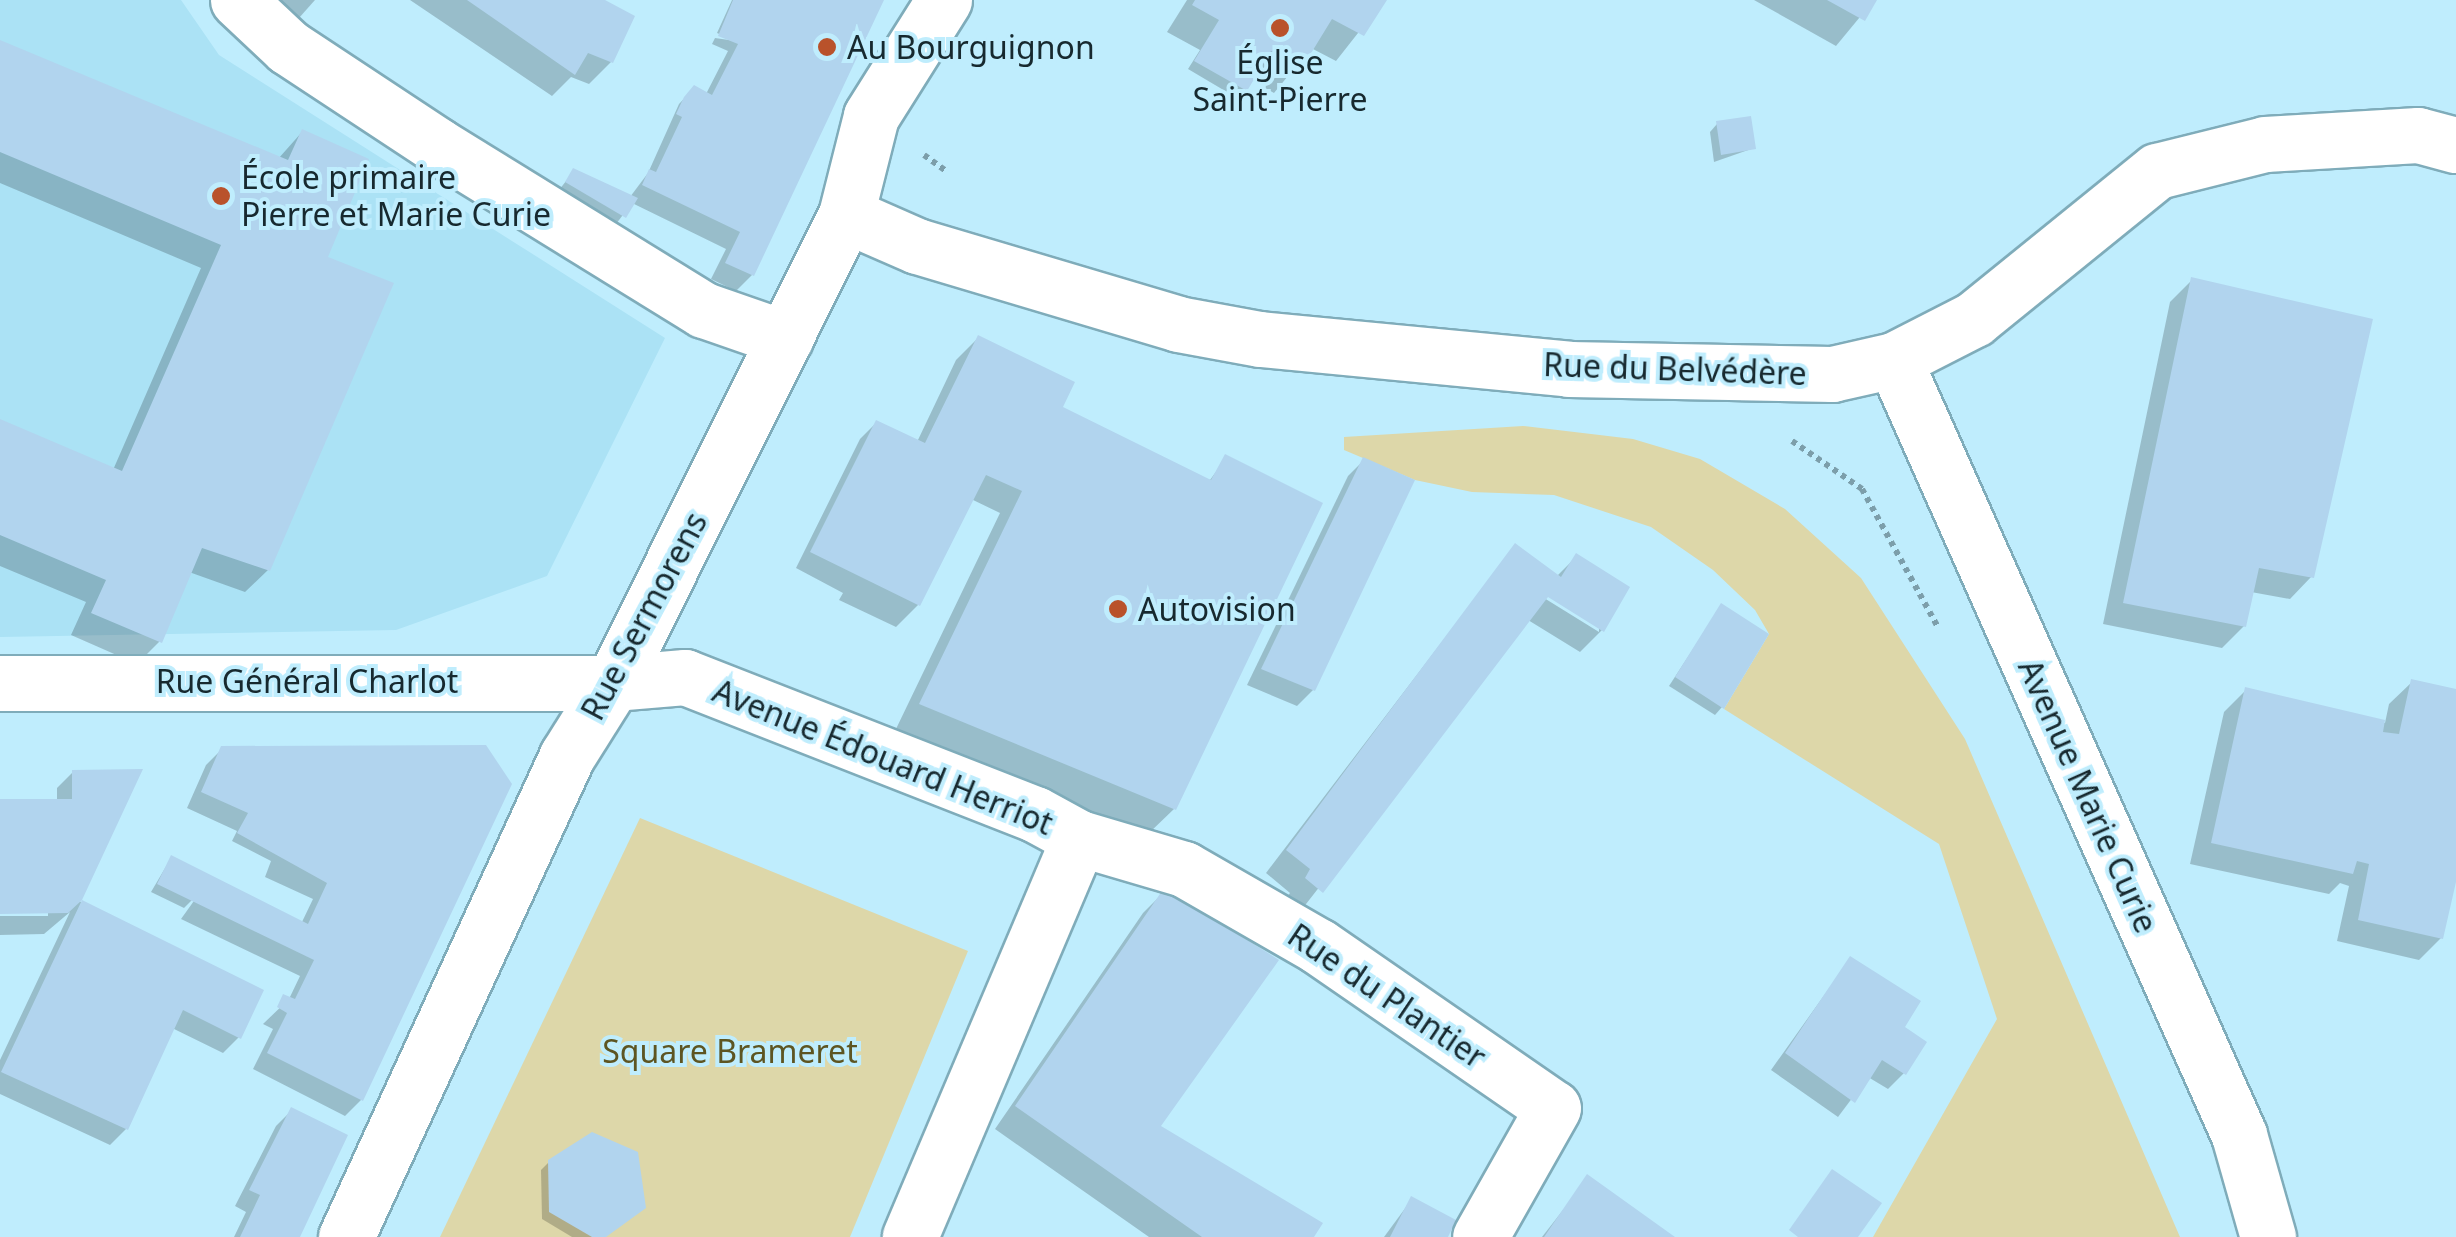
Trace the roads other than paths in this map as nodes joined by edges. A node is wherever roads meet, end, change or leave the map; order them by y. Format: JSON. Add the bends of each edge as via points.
{"nodes":[{"id":1,"x":238,"y":0,"type":"edge"},
{"id":2,"x":944,"y":0,"type":"edge"},
{"id":3,"x":2456,"y":145,"type":"edge"},
{"id":4,"x":846,"y":214,"type":"junction"},
{"id":5,"x":785,"y":338,"type":"junction"},
{"id":6,"x":1894,"y":360,"type":"junction"},
{"id":7,"x":0,"y":683,"type":"edge"},
{"id":8,"x":614,"y":683,"type":"junction"},
{"id":9,"x":1079,"y":838,"type":"junction"},
{"id":10,"x":346,"y":1237,"type":"edge"},
{"id":11,"x":910,"y":1237,"type":"edge"},
{"id":12,"x":1480,"y":1237,"type":"edge"},
{"id":13,"x":2268,"y":1237,"type":"edge"}],
"edges":[{"from":1,"to":5,"type":"street","via":[[288,47],[438,146],[704,310]]},
{"from":2,"to":4,"type":"street","name":"Rue Sermorens","via":[[871,116]]},
{"from":3,"to":6,"type":"street","name":"Rue du Belvédère","via":[[2418,135],[2265,144],[2157,171],[1974,319]]},
{"from":4,"to":5,"type":"street","name":"Rue Sermorens"},
{"from":4,"to":6,"type":"street","name":"Rue du Belvédère","via":[[917,246],[1178,324],[1260,338],[1569,369],[1832,374]]},
{"from":5,"to":8,"type":"street","name":"Rue Sermorens"},
{"from":6,"to":13,"type":"street","name":"Avenue Marie Curie","via":[[2240,1134]]},
{"from":7,"to":8,"type":"street","name":"Rue Général Charlot"},
{"from":8,"to":9,"type":"street","name":"Avenue Édouard Herriot","via":[[685,676],[1036,814]]},
{"from":8,"to":10,"type":"street","name":"Rue Sermorens","via":[[568,756]]},
{"from":9,"to":11,"type":"street","name":"Avenue Édouard Herriot"},
{"from":9,"to":12,"type":"street","name":"Rue du Plantier","via":[[1201,879],[1318,946],[1553,1108]]}]}
